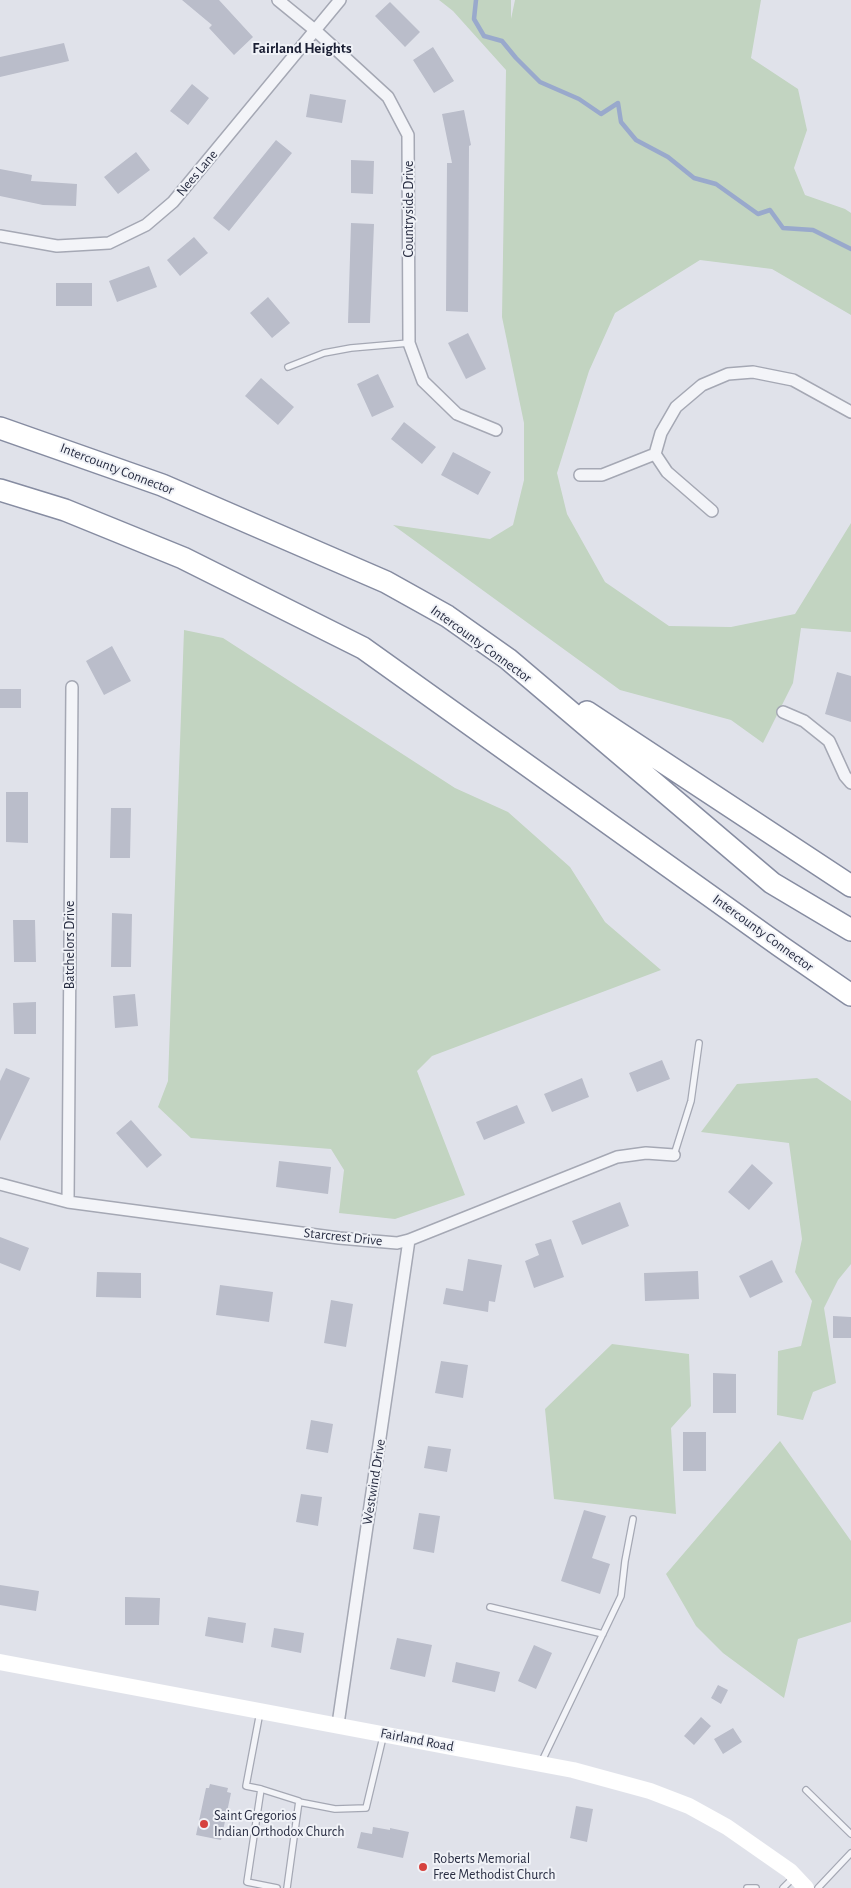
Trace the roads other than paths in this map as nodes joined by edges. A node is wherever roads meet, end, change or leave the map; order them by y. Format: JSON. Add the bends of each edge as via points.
{"nodes":[{"id":1,"x":278,"y":0,"type":"edge"},
{"id":2,"x":340,"y":0,"type":"edge"},
{"id":3,"x":316,"y":32,"type":"junction"},
{"id":4,"x":0,"y":236,"type":"edge"},
{"id":5,"x":409,"y":343,"type":"junction"},
{"id":6,"x":288,"y":367,"type":"dead end"},
{"id":7,"x":851,"y":412,"type":"edge"},
{"id":8,"x":0,"y":428,"type":"edge"},
{"id":9,"x":496,"y":430,"type":"dead end"},
{"id":10,"x":656,"y":454,"type":"junction"},
{"id":11,"x":580,"y":474,"type":"dead end"},
{"id":12,"x":0,"y":490,"type":"edge"},
{"id":13,"x":712,"y":510,"type":"dead end"},
{"id":14,"x":508,"y":659,"type":"junction"},
{"id":15,"x":72,"y":687,"type":"dead end"},
{"id":16,"x":783,"y":712,"type":"dead end"},
{"id":17,"x":851,"y":783,"type":"edge"},
{"id":18,"x":851,"y":886,"type":"edge"},
{"id":19,"x":851,"y":930,"type":"edge"},
{"id":20,"x":780,"y":946,"type":"junction"},
{"id":21,"x":851,"y":995,"type":"edge"},
{"id":22,"x":851,"y":1005,"type":"edge"},
{"id":23,"x":700,"y":1044,"type":"dead end"},
{"id":24,"x":674,"y":1155,"type":"joint"},
{"id":25,"x":0,"y":1184,"type":"edge"},
{"id":26,"x":68,"y":1202,"type":"junction"},
{"id":27,"x":409,"y":1240,"type":"junction"},
{"id":28,"x":634,"y":1519,"type":"dead end"},
{"id":29,"x":490,"y":1607,"type":"dead end"},
{"id":30,"x":603,"y":1634,"type":"junction"},
{"id":31,"x":0,"y":1662,"type":"edge"},
{"id":32,"x":260,"y":1710,"type":"junction"},
{"id":33,"x":338,"y":1724,"type":"junction"},
{"id":34,"x":384,"y":1733,"type":"junction"},
{"id":35,"x":541,"y":1764,"type":"junction"},
{"id":36,"x":261,"y":1789,"type":"junction"},
{"id":37,"x":806,"y":1790,"type":"dead end"},
{"id":38,"x":299,"y":1802,"type":"junction"},
{"id":39,"x":851,"y":1834,"type":"edge"},
{"id":40,"x":851,"y":1853,"type":"edge"},
{"id":41,"x":801,"y":1882,"type":"edge"},
{"id":42,"x":277,"y":1888,"type":"edge"},
{"id":43,"x":287,"y":1888,"type":"edge"},
{"id":44,"x":747,"y":1888,"type":"edge"},
{"id":45,"x":756,"y":1888,"type":"edge"},
{"id":46,"x":783,"y":1888,"type":"edge"},
{"id":47,"x":818,"y":1888,"type":"edge"}],
"edges":[{"from":1,"to":3,"type":"street","name":"Countryside Drive"},
{"from":2,"to":3,"type":"street","name":"Nees Lane"},
{"from":3,"to":4,"type":"street","name":"Nees Lane","via":[[173,202],[146,225],[109,243],[57,246]]},
{"from":3,"to":5,"type":"street","name":"Countryside Drive","via":[[388,97],[408,135]]},
{"from":5,"to":6,"type":"lane","via":[[324,353]]},
{"from":5,"to":9,"type":"street","name":"Countryside Drive","via":[[423,381],[457,414]]},
{"from":7,"to":10,"type":"street","via":[[793,380],[753,372],[728,374],[702,385],[676,407],[661,433]]},
{"from":8,"to":14,"type":"highway","name":"Intercounty Connector","via":[[162,485],[386,582],[447,616]]},
{"from":10,"to":11,"type":"street","via":[[602,474]]},
{"from":10,"to":13,"type":"street","via":[[667,472]]},
{"from":12,"to":20,"type":"highway","name":"Intercounty Connector","via":[[64,510],[183,558],[363,648]]},
{"from":14,"to":18,"type":"highway"},
{"from":14,"to":19,"type":"highway","name":"Intercounty Connector","via":[[772,883]]},
{"from":15,"to":26,"type":"street","name":"Batchelors Drive"},
{"from":16,"to":17,"type":"street","via":[[804,722],[829,741]]},
{"from":20,"to":21,"type":"highway","name":"Intercounty Connector"},
{"from":20,"to":22,"type":"highway"},
{"from":23,"to":24,"type":"lane","via":[[691,1101]]},
{"from":24,"to":27,"type":"street","name":"Starcrest Drive","via":[[646,1153],[617,1157]]},
{"from":25,"to":26,"type":"street","name":"Starcrest Drive"},
{"from":26,"to":27,"type":"street","name":"Starcrest Drive","via":[[340,1238],[397,1243]]},
{"from":27,"to":33,"type":"street","name":"Westwind Drive"},
{"from":28,"to":30,"type":"lane","via":[[624,1561],[621,1596]]},
{"from":29,"to":30,"type":"lane"},
{"from":30,"to":35,"type":"lane"},
{"from":31,"to":32,"type":"main road","name":"Fairland Road"},
{"from":32,"to":33,"type":"main road","name":"Fairland Road"},
{"from":32,"to":36,"type":"lane","via":[[246,1786]]},
{"from":33,"to":34,"type":"main road","name":"Fairland Road"},
{"from":34,"to":35,"type":"main road","name":"Fairland Road"},
{"from":34,"to":38,"type":"lane","via":[[366,1808],[335,1809]]},
{"from":35,"to":41,"type":"main road","name":"Fairland Road","via":[[650,1791],[689,1806],[727,1827]]},
{"from":36,"to":38,"type":"lane"},
{"from":36,"to":42,"type":"lane","via":[[246,1882]]},
{"from":37,"to":39,"type":"lane"},
{"from":38,"to":43,"type":"lane"},
{"from":40,"to":47,"type":"lane"},
{"from":41,"to":46,"type":"lane"},
{"from":44,"to":45,"type":"lane"}]}
